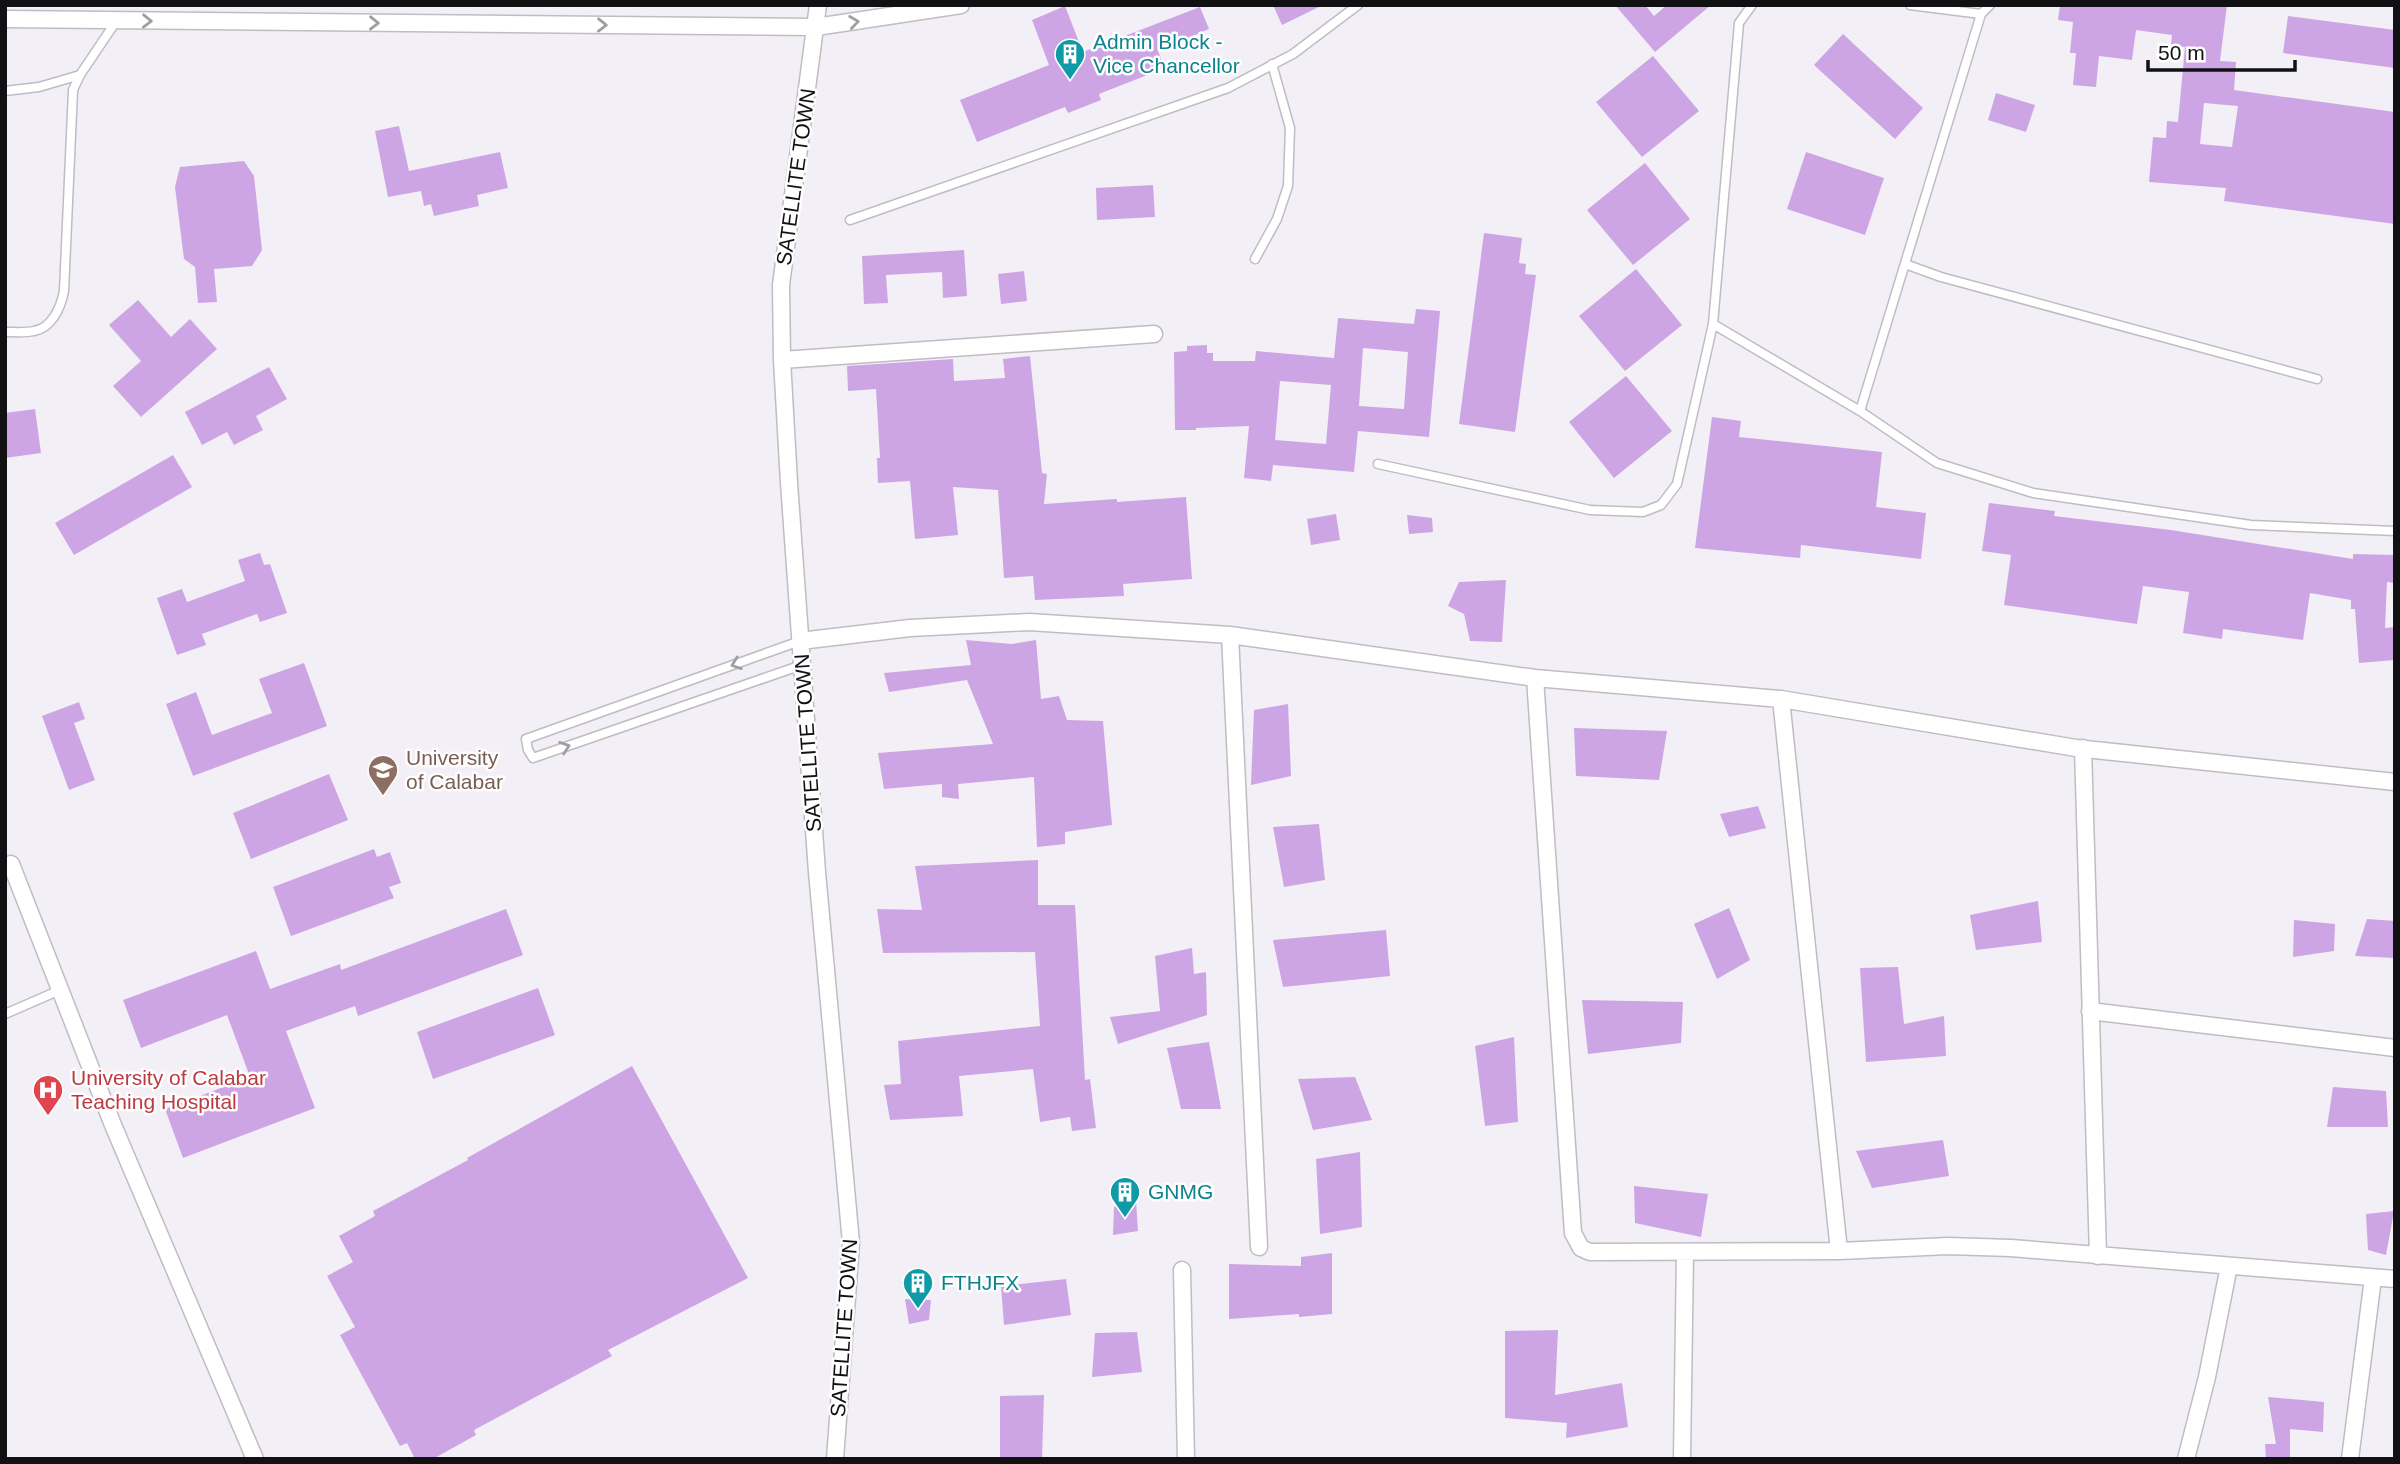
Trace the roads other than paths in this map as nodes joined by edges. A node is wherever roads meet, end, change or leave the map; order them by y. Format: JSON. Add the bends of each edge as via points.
{"nodes":[{"id":1,"x":818,"y":5,"type":"edge"},
{"id":2,"x":961,"y":5,"type":"edge"},
{"id":3,"x":1358,"y":5,"type":"edge"},
{"id":4,"x":1752,"y":5,"type":"edge"},
{"id":5,"x":1910,"y":5,"type":"edge"},
{"id":6,"x":1990,"y":5,"type":"edge"},
{"id":7,"x":67,"y":13,"type":"edge"},
{"id":8,"x":98,"y":13,"type":"edge"},
{"id":9,"x":1981,"y":14,"type":"junction"},
{"id":10,"x":5,"y":19,"type":"edge"},
{"id":11,"x":117,"y":20,"type":"junction"},
{"id":12,"x":816,"y":27,"type":"junction"},
{"id":13,"x":1272,"y":64,"type":"junction"},
{"id":14,"x":80,"y":75,"type":"junction"},
{"id":15,"x":5,"y":91,"type":"edge"},
{"id":16,"x":850,"y":219,"type":"dead end"},
{"id":17,"x":1255,"y":259,"type":"dead end"},
{"id":18,"x":1905,"y":264,"type":"junction"},
{"id":19,"x":1713,"y":324,"type":"junction"},
{"id":20,"x":5,"y":332,"type":"edge"},
{"id":21,"x":1154,"y":334,"type":"dead end"},
{"id":22,"x":782,"y":360,"type":"junction"},
{"id":23,"x":2318,"y":379,"type":"dead end"},
{"id":24,"x":1860,"y":411,"type":"junction"},
{"id":25,"x":1378,"y":464,"type":"dead end"},
{"id":26,"x":2395,"y":531,"type":"edge"},
{"id":27,"x":1230,"y":635,"type":"junction"},
{"id":28,"x":800,"y":641,"type":"junction"},
{"id":29,"x":803,"y":664,"type":"junction"},
{"id":30,"x":1535,"y":678,"type":"junction"},
{"id":31,"x":1781,"y":699,"type":"junction"},
{"id":32,"x":2083,"y":748,"type":"junction"},
{"id":33,"x":2395,"y":782,"type":"edge"},
{"id":34,"x":5,"y":868,"type":"edge"},
{"id":35,"x":60,"y":990,"type":"junction"},
{"id":36,"x":2091,"y":1011,"type":"junction"},
{"id":37,"x":5,"y":1014,"type":"edge"},
{"id":38,"x":2395,"y":1048,"type":"edge"},
{"id":39,"x":1259,"y":1247,"type":"dead end"},
{"id":40,"x":1839,"y":1251,"type":"junction"},
{"id":41,"x":1685,"y":1252,"type":"junction"},
{"id":42,"x":2098,"y":1256,"type":"junction"},
{"id":43,"x":2228,"y":1266,"type":"junction"},
{"id":44,"x":1182,"y":1270,"type":"dead end"},
{"id":45,"x":2373,"y":1278,"type":"junction"},
{"id":46,"x":2395,"y":1279,"type":"edge"},
{"id":47,"x":255,"y":1459,"type":"edge"},
{"id":48,"x":835,"y":1459,"type":"edge"},
{"id":49,"x":1186,"y":1459,"type":"edge"},
{"id":50,"x":1682,"y":1459,"type":"edge"},
{"id":51,"x":2186,"y":1459,"type":"edge"},
{"id":52,"x":2350,"y":1459,"type":"edge"}],
"edges":[{"from":1,"to":12,"type":"street","name":"SATELLITE TOWN"},
{"from":12,"to":2,"type":"street","one_way":true},
{"from":3,"to":13,"type":"lane","via":[[1293,54]]},
{"from":4,"to":19,"type":"lane","via":[[1739,23]]},
{"from":5,"to":9,"type":"lane"},
{"from":6,"to":9,"type":"lane"},
{"from":7,"to":8,"type":"street"},
{"from":7,"to":10,"type":"street"},
{"from":8,"to":11,"type":"street"},
{"from":9,"to":18,"type":"lane"},
{"from":11,"to":12,"type":"street","one_way":true},
{"from":11,"to":14,"type":"lane"},
{"from":12,"to":22,"type":"street","name":"SATELLITE TOWN","via":[[781,285]]},
{"from":13,"to":16,"type":"lane","via":[[1228,88]]},
{"from":13,"to":17,"type":"lane","via":[[1290,128],[1288,186],[1278,219]]},
{"from":14,"to":15,"type":"lane"},
{"from":14,"to":20,"type":"lane","via":[[73,90],[62,304],[37,331]]},
{"from":18,"to":23,"type":"lane"},
{"from":18,"to":24,"type":"lane"},
{"from":19,"to":24,"type":"lane"},
{"from":19,"to":25,"type":"lane","via":[[1677,484],[1661,505],[1643,512],[1590,510]]},
{"from":21,"to":22,"type":"street"},
{"from":22,"to":28,"type":"street","name":"SATELLITE TOWN"},
{"from":24,"to":26,"type":"lane","via":[[1937,463],[2033,493],[2251,525]]},
{"from":27,"to":28,"type":"street","via":[[1029,622],[910,628]]},
{"from":27,"to":30,"type":"street"},
{"from":27,"to":39,"type":"street"},
{"from":28,"to":29,"type":"street","name":"SATELLITE TOWN"},
{"from":28,"to":29,"type":"lane","one_way":true,"via":[[526,739],[528,750],[533,758]]},
{"from":29,"to":48,"type":"street","name":"SATELLITE TOWN","via":[[851,1243]]},
{"from":30,"to":31,"type":"street"},
{"from":30,"to":41,"type":"street","via":[[1573,1233],[1581,1248],[1590,1252]]},
{"from":31,"to":32,"type":"street"},
{"from":31,"to":40,"type":"street"},
{"from":32,"to":33,"type":"street"},
{"from":32,"to":36,"type":"street"},
{"from":34,"to":35,"type":"street","via":[[11,864]]},
{"from":35,"to":37,"type":"lane"},
{"from":35,"to":47,"type":"street"},
{"from":36,"to":38,"type":"street"},
{"from":36,"to":42,"type":"street"},
{"from":40,"to":41,"type":"street"},
{"from":40,"to":42,"type":"street","via":[[1948,1246]]},
{"from":41,"to":50,"type":"street"},
{"from":42,"to":43,"type":"street"},
{"from":43,"to":45,"type":"street"},
{"from":43,"to":51,"type":"street"},
{"from":44,"to":49,"type":"street"},
{"from":45,"to":46,"type":"street"},
{"from":45,"to":52,"type":"street"}]}
